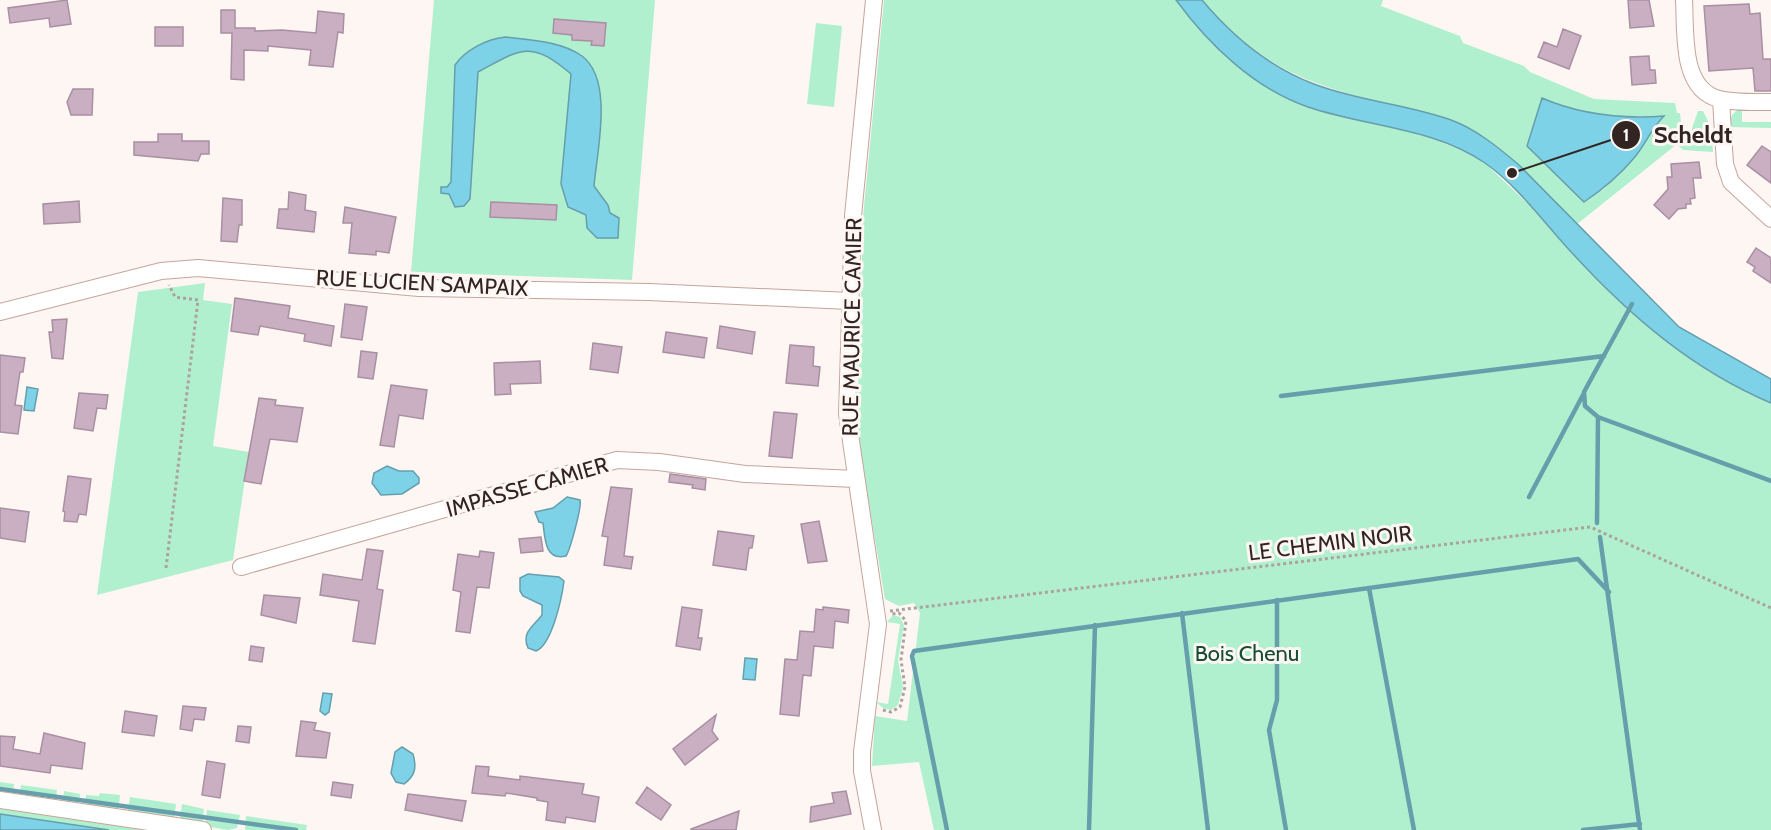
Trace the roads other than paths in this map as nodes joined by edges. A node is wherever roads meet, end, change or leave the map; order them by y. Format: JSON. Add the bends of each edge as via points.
{"nodes":[{"id":1,"x":874,"y":0,"type":"edge"},
{"id":2,"x":1684,"y":0,"type":"edge"},
{"id":3,"x":1721,"y":100,"type":"junction"},
{"id":4,"x":1771,"y":102,"type":"edge"},
{"id":5,"x":1771,"y":219,"type":"edge"},
{"id":6,"x":850,"y":301,"type":"junction"},
{"id":7,"x":0,"y":312,"type":"edge"},
{"id":8,"x":855,"y":479,"type":"junction"},
{"id":9,"x":242,"y":567,"type":"dead end"},
{"id":10,"x":0,"y":800,"type":"edge"},
{"id":11,"x":203,"y":830,"type":"edge"},
{"id":12,"x":873,"y":830,"type":"edge"}],
"edges":[{"from":1,"to":6,"type":"street","name":"RUE MAURICE CAMIER","via":[[853,216]]},
{"from":2,"to":3,"type":"street","via":[[1692,75],[1701,88]]},
{"from":3,"to":4,"type":"street"},
{"from":3,"to":5,"type":"street","via":[[1725,164],[1731,182]]},
{"from":6,"to":7,"type":"street","name":"RUE LUCIEN SAMPAIX","via":[[419,288],[210,269],[161,271]]},
{"from":6,"to":8,"type":"street","name":"RUE MAURICE CAMIER","via":[[847,414]]},
{"from":8,"to":9,"type":"street","name":"IMPASSE CAMIER","via":[[745,474],[617,460]]},
{"from":8,"to":12,"type":"street","name":"RUE MAURICE CAMIER","via":[[878,632],[862,771]]},
{"from":10,"to":11,"type":"street"}]}
